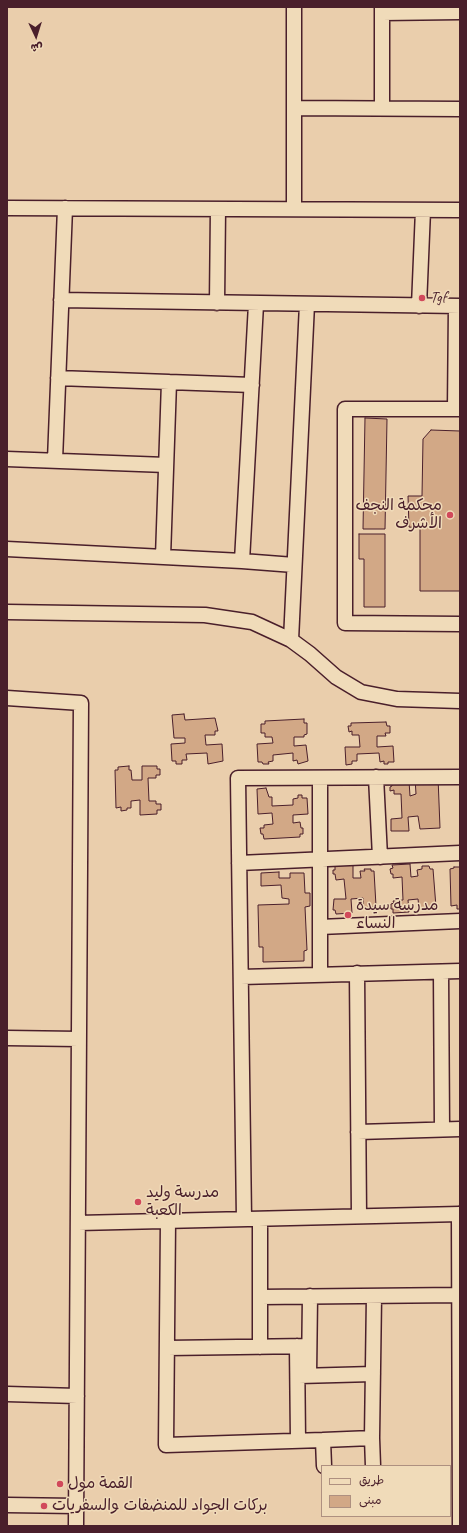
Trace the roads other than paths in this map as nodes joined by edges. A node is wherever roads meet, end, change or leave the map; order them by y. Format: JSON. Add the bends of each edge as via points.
{"nodes":[{"id":1,"x":294,"y":7,"type":"edge"},
{"id":2,"x":382,"y":10,"type":"edge"},
{"id":3,"x":460,"y":12,"type":"edge"},
{"id":4,"x":294,"y":108,"type":"junction"},
{"id":5,"x":382,"y":108,"type":"junction"},
{"id":6,"x":460,"y":109,"type":"edge"},
{"id":7,"x":7,"y":208,"type":"edge"},
{"id":8,"x":65,"y":208,"type":"junction"},
{"id":9,"x":218,"y":209,"type":"junction"},
{"id":10,"x":294,"y":209,"type":"junction"},
{"id":11,"x":423,"y":210,"type":"junction"},
{"id":12,"x":460,"y":210,"type":"edge"},
{"id":13,"x":61,"y":300,"type":"junction"},
{"id":14,"x":217,"y":303,"type":"junction"},
{"id":15,"x":256,"y":304,"type":"junction"},
{"id":16,"x":307,"y":304,"type":"junction"},
{"id":17,"x":419,"y":306,"type":"junction"},
{"id":18,"x":458,"y":306,"type":"edge"},
{"id":19,"x":58,"y":378,"type":"junction"},
{"id":20,"x":169,"y":382,"type":"junction"},
{"id":21,"x":252,"y":385,"type":"junction"},
{"id":22,"x":458,"y":409,"type":"edge"},
{"id":23,"x":7,"y":458,"type":"edge"},
{"id":24,"x":55,"y":460,"type":"junction"},
{"id":25,"x":166,"y":465,"type":"junction"},
{"id":26,"x":7,"y":550,"type":"edge"},
{"id":27,"x":163,"y":558,"type":"junction"},
{"id":28,"x":242,"y":562,"type":"junction"},
{"id":29,"x":294,"y":566,"type":"junction"},
{"id":30,"x":7,"y":612,"type":"edge"},
{"id":31,"x":460,"y":624,"type":"edge"},
{"id":32,"x":291,"y":640,"type":"junction"},
{"id":33,"x":7,"y":698,"type":"edge"},
{"id":34,"x":460,"y":701,"type":"edge"},
{"id":35,"x":376,"y":777,"type":"junction"},
{"id":36,"x":460,"y":777,"type":"edge"},
{"id":37,"x":320,"y":778,"type":"junction"},
{"id":38,"x":460,"y":853,"type":"edge"},
{"id":39,"x":380,"y":857,"type":"junction"},
{"id":40,"x":320,"y":860,"type":"junction"},
{"id":41,"x":239,"y":863,"type":"junction"},
{"id":42,"x":460,"y":921,"type":"edge"},
{"id":43,"x":320,"y":927,"type":"junction"},
{"id":44,"x":460,"y":971,"type":"edge"},
{"id":45,"x":441,"y":972,"type":"junction"},
{"id":46,"x":357,"y":973,"type":"junction"},
{"id":47,"x":320,"y":974,"type":"junction"},
{"id":48,"x":241,"y":977,"type":"junction"},
{"id":49,"x":7,"y":1038,"type":"edge"},
{"id":50,"x":79,"y":1039,"type":"junction"},
{"id":51,"x":460,"y":1128,"type":"edge"},
{"id":52,"x":442,"y":1129,"type":"junction"},
{"id":53,"x":358,"y":1132,"type":"junction"},
{"id":54,"x":459,"y":1214,"type":"edge"},
{"id":55,"x":359,"y":1216,"type":"junction"},
{"id":56,"x":244,"y":1219,"type":"junction"},
{"id":57,"x":260,"y":1219,"type":"junction"},
{"id":58,"x":168,"y":1221,"type":"junction"},
{"id":59,"x":78,"y":1222,"type":"junction"},
{"id":60,"x":459,"y":1295,"type":"junction"},
{"id":61,"x":310,"y":1296,"type":"junction"},
{"id":62,"x":374,"y":1296,"type":"junction"},
{"id":63,"x":260,"y":1297,"type":"junction"},
{"id":64,"x":303,"y":1346,"type":"junction"},
{"id":65,"x":260,"y":1347,"type":"junction"},
{"id":66,"x":167,"y":1348,"type":"junction"},
{"id":67,"x":373,"y":1374,"type":"junction"},
{"id":68,"x":303,"y":1376,"type":"junction"},
{"id":69,"x":7,"y":1394,"type":"edge"},
{"id":70,"x":77,"y":1396,"type":"junction"},
{"id":71,"x":372,"y":1438,"type":"junction"},
{"id":72,"x":298,"y":1440,"type":"junction"},
{"id":73,"x":323,"y":1440,"type":"junction"},
{"id":74,"x":324,"y":1465,"type":"edge"},
{"id":75,"x":373,"y":1465,"type":"edge"},
{"id":76,"x":455,"y":1481,"type":"edge"},
{"id":77,"x":7,"y":1505,"type":"edge"},
{"id":78,"x":76,"y":1506,"type":"junction"},
{"id":79,"x":76,"y":1526,"type":"edge"},
{"id":80,"x":460,"y":1526,"type":"edge"}],
"edges":[{"from":1,"to":4,"type":"street"},
{"from":2,"to":3,"type":"street"},
{"from":2,"to":5,"type":"street"},
{"from":4,"to":5,"type":"street"},
{"from":4,"to":10,"type":"street"},
{"from":5,"to":6,"type":"street"},
{"from":7,"to":8,"type":"street"},
{"from":8,"to":9,"type":"street"},
{"from":8,"to":13,"type":"street"},
{"from":9,"to":10,"type":"street"},
{"from":9,"to":14,"type":"street"},
{"from":10,"to":11,"type":"street"},
{"from":11,"to":12,"type":"street"},
{"from":11,"to":17,"type":"street"},
{"from":13,"to":14,"type":"street"},
{"from":13,"to":19,"type":"street"},
{"from":14,"to":15,"type":"street"},
{"from":15,"to":16,"type":"street"},
{"from":15,"to":21,"type":"street"},
{"from":16,"to":17,"type":"street"},
{"from":16,"to":29,"type":"street"},
{"from":17,"to":18,"type":"street"},
{"from":18,"to":22,"type":"street"},
{"from":19,"to":20,"type":"street"},
{"from":19,"to":24,"type":"street"},
{"from":20,"to":21,"type":"street"},
{"from":20,"to":25,"type":"street"},
{"from":21,"to":28,"type":"street"},
{"from":22,"to":31,"type":"street","via":[[345,409],[345,623]]},
{"from":23,"to":24,"type":"street"},
{"from":24,"to":25,"type":"street"},
{"from":25,"to":27,"type":"street"},
{"from":26,"to":27,"type":"street"},
{"from":27,"to":28,"type":"street"},
{"from":28,"to":29,"type":"street"},
{"from":29,"to":32,"type":"street"},
{"from":30,"to":32,"type":"street","via":[[205,615],[252,622]]},
{"from":32,"to":34,"type":"street","via":[[336,677],[360,692],[397,699]]},
{"from":33,"to":50,"type":"street","via":[[81,703]]},
{"from":35,"to":36,"type":"street"},
{"from":35,"to":37,"type":"street"},
{"from":35,"to":39,"type":"street"},
{"from":37,"to":40,"type":"street"},
{"from":37,"to":41,"type":"street","via":[[238,778]]},
{"from":38,"to":39,"type":"street"},
{"from":39,"to":40,"type":"street"},
{"from":40,"to":41,"type":"street"},
{"from":40,"to":43,"type":"street"},
{"from":41,"to":48,"type":"street"},
{"from":42,"to":43,"type":"street"},
{"from":43,"to":47,"type":"street"},
{"from":44,"to":45,"type":"street"},
{"from":45,"to":46,"type":"street"},
{"from":45,"to":52,"type":"street"},
{"from":46,"to":47,"type":"street"},
{"from":46,"to":53,"type":"street"},
{"from":47,"to":48,"type":"street"},
{"from":48,"to":56,"type":"street"},
{"from":49,"to":50,"type":"street"},
{"from":50,"to":59,"type":"street"},
{"from":51,"to":52,"type":"street"},
{"from":52,"to":53,"type":"street"},
{"from":53,"to":55,"type":"street"},
{"from":54,"to":55,"type":"street"},
{"from":54,"to":60,"type":"street"},
{"from":55,"to":57,"type":"street"},
{"from":56,"to":57,"type":"street"},
{"from":56,"to":58,"type":"street"},
{"from":57,"to":63,"type":"street"},
{"from":58,"to":59,"type":"street"},
{"from":58,"to":66,"type":"street"},
{"from":59,"to":70,"type":"street"},
{"from":60,"to":62,"type":"street"},
{"from":60,"to":76,"type":"street"},
{"from":61,"to":62,"type":"street"},
{"from":61,"to":63,"type":"street"},
{"from":61,"to":64,"type":"street"},
{"from":62,"to":67,"type":"street"},
{"from":63,"to":65,"type":"street"},
{"from":64,"to":65,"type":"street"},
{"from":64,"to":68,"type":"street"},
{"from":65,"to":66,"type":"street"},
{"from":66,"to":72,"type":"street","via":[[166,1445]]},
{"from":67,"to":68,"type":"street"},
{"from":67,"to":71,"type":"street"},
{"from":68,"to":72,"type":"street"},
{"from":69,"to":70,"type":"street"},
{"from":70,"to":78,"type":"street"},
{"from":71,"to":73,"type":"street"},
{"from":71,"to":75,"type":"street"},
{"from":72,"to":73,"type":"street"},
{"from":73,"to":74,"type":"street"},
{"from":76,"to":80,"type":"street"},
{"from":77,"to":78,"type":"street"},
{"from":78,"to":79,"type":"street"}]}
